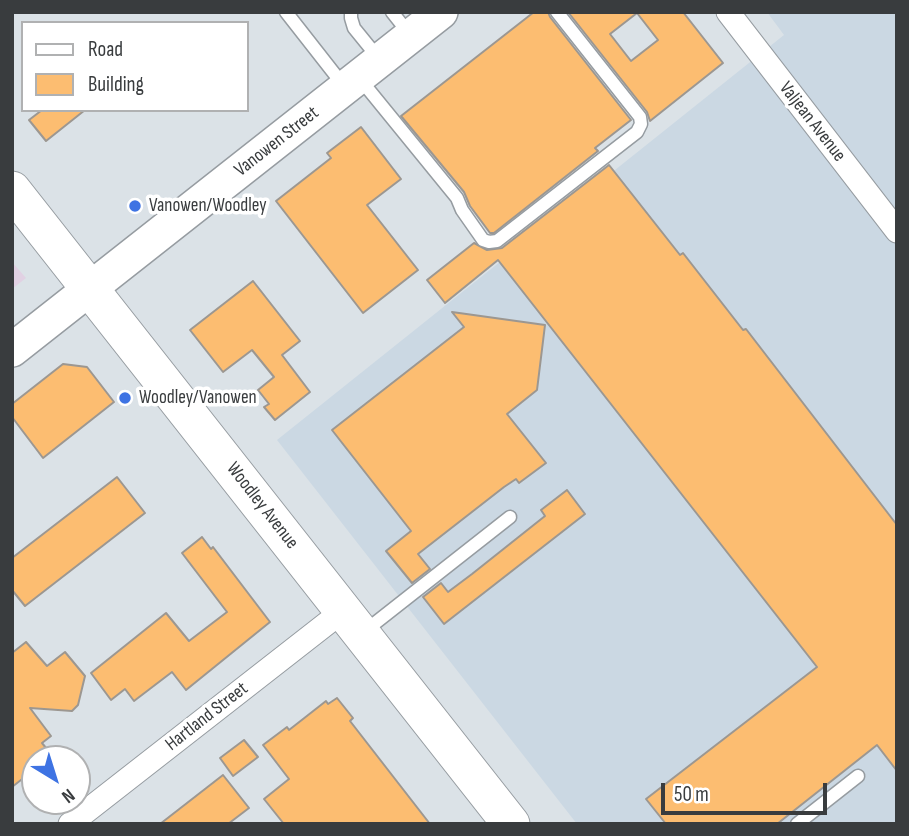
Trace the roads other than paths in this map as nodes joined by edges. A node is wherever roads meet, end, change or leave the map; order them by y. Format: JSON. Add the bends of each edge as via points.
{"nodes":[{"id":1,"x":286,"y":12,"type":"edge"},
{"id":2,"x":351,"y":12,"type":"edge"},
{"id":3,"x":441,"y":12,"type":"edge"},
{"id":4,"x":557,"y":12,"type":"edge"},
{"id":5,"x":727,"y":12,"type":"edge"},
{"id":6,"x":402,"y":24,"type":"edge"},
{"id":7,"x":361,"y":75,"type":"junction"},
{"id":8,"x":12,"y":190,"type":"edge"},
{"id":9,"x":897,"y":231,"type":"edge"},
{"id":10,"x":90,"y":289,"type":"junction"},
{"id":11,"x":12,"y":350,"type":"edge"},
{"id":12,"x":510,"y":517,"type":"dead end"},
{"id":13,"x":353,"y":621,"type":"junction"},
{"id":14,"x":858,"y":776,"type":"dead end"},
{"id":15,"x":70,"y":824,"type":"edge"},
{"id":16,"x":511,"y":824,"type":"edge"},
{"id":17,"x":797,"y":824,"type":"edge"}],
"edges":[{"from":1,"to":7,"type":"lane"},
{"from":2,"to":7,"type":"lane"},
{"from":3,"to":6,"type":"main road","name":"Vanowen Street"},
{"from":4,"to":7,"type":"lane","via":[[641,124],[637,132],[498,241],[483,240],[457,198]]},
{"from":5,"to":9,"type":"street","name":"Valjean Avenue"},
{"from":6,"to":7,"type":"main road","name":"Vanowen Street"},
{"from":7,"to":10,"type":"main road","name":"Vanowen Street"},
{"from":8,"to":10,"type":"main road","name":"Woodley Avenue"},
{"from":10,"to":11,"type":"main road","name":"Vanowen Street"},
{"from":10,"to":13,"type":"main road","name":"Woodley Avenue"},
{"from":12,"to":13,"type":"lane"},
{"from":13,"to":15,"type":"street","name":"Hartland Street"},
{"from":13,"to":16,"type":"main road","name":"Woodley Avenue"},
{"from":14,"to":17,"type":"lane"}]}
